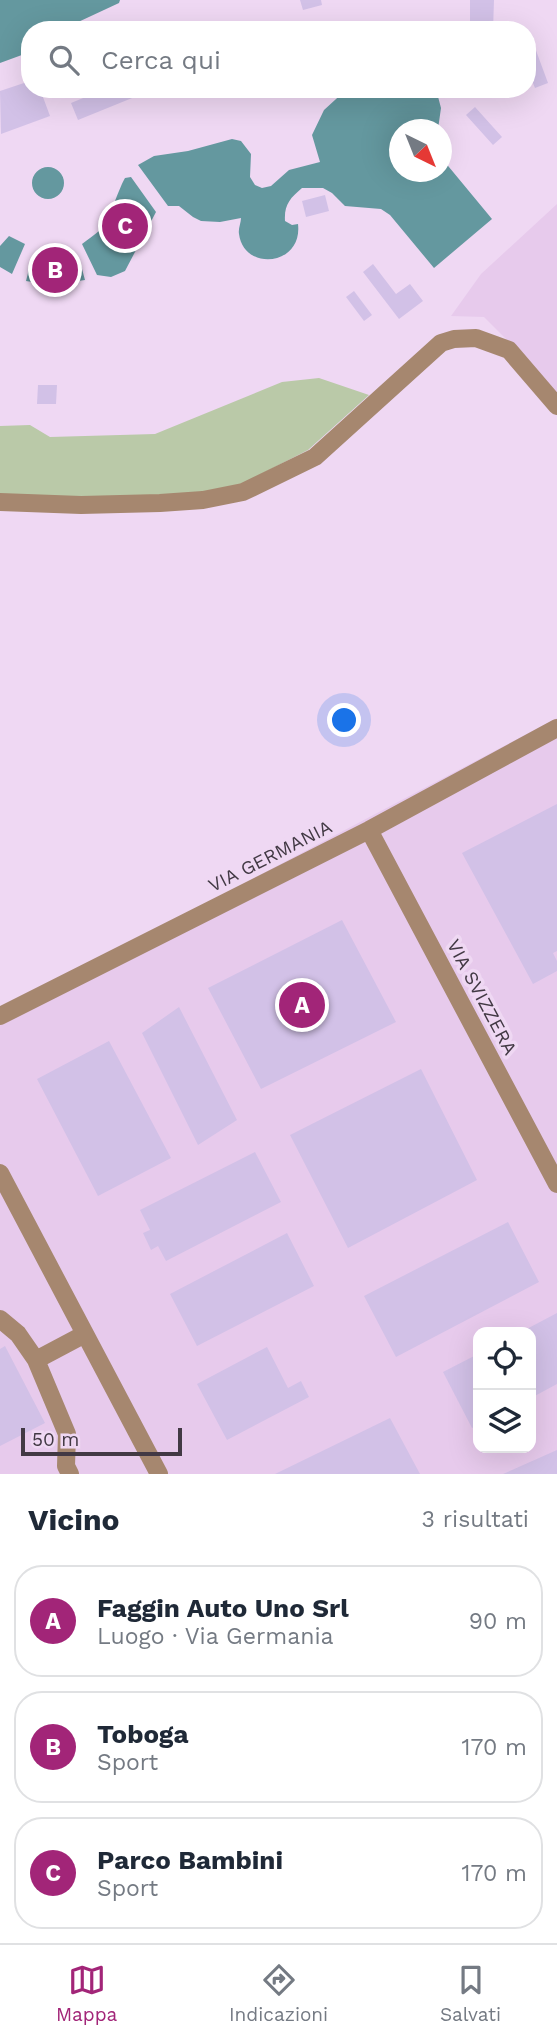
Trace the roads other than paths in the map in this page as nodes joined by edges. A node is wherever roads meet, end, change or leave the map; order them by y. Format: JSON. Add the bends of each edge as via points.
{"nodes":[{"id":1,"x":557,"y":406,"type":"edge"},
{"id":2,"x":0,"y":502,"type":"edge"},
{"id":3,"x":557,"y":728,"type":"edge"},
{"id":4,"x":369,"y":830,"type":"junction"},
{"id":5,"x":0,"y":1016,"type":"edge"},
{"id":6,"x":0,"y":1173,"type":"edge"},
{"id":7,"x":557,"y":1184,"type":"edge"},
{"id":8,"x":0,"y":1319,"type":"edge"},
{"id":9,"x":85,"y":1334,"type":"junction"},
{"id":10,"x":36,"y":1360,"type":"junction"},
{"id":11,"x":70,"y":1474,"type":"edge"},
{"id":12,"x":159,"y":1474,"type":"edge"}],
"edges":[{"from":1,"to":2,"type":"street","via":[[509,350],[476,338],[454,339],[441,343],[315,457],[243,492],[160,503]]},
{"from":3,"to":4,"type":"street","name":"VIA GERMANIA"},
{"from":4,"to":5,"type":"street","name":"VIA GERMANIA"},
{"from":4,"to":7,"type":"street","name":"VIA SVIZZERA"},
{"from":6,"to":9,"type":"street"},
{"from":8,"to":10,"type":"street","via":[[18,1334]]},
{"from":9,"to":10,"type":"street"},
{"from":9,"to":12,"type":"street"},
{"from":10,"to":11,"type":"street","via":[[67,1434]]}]}
